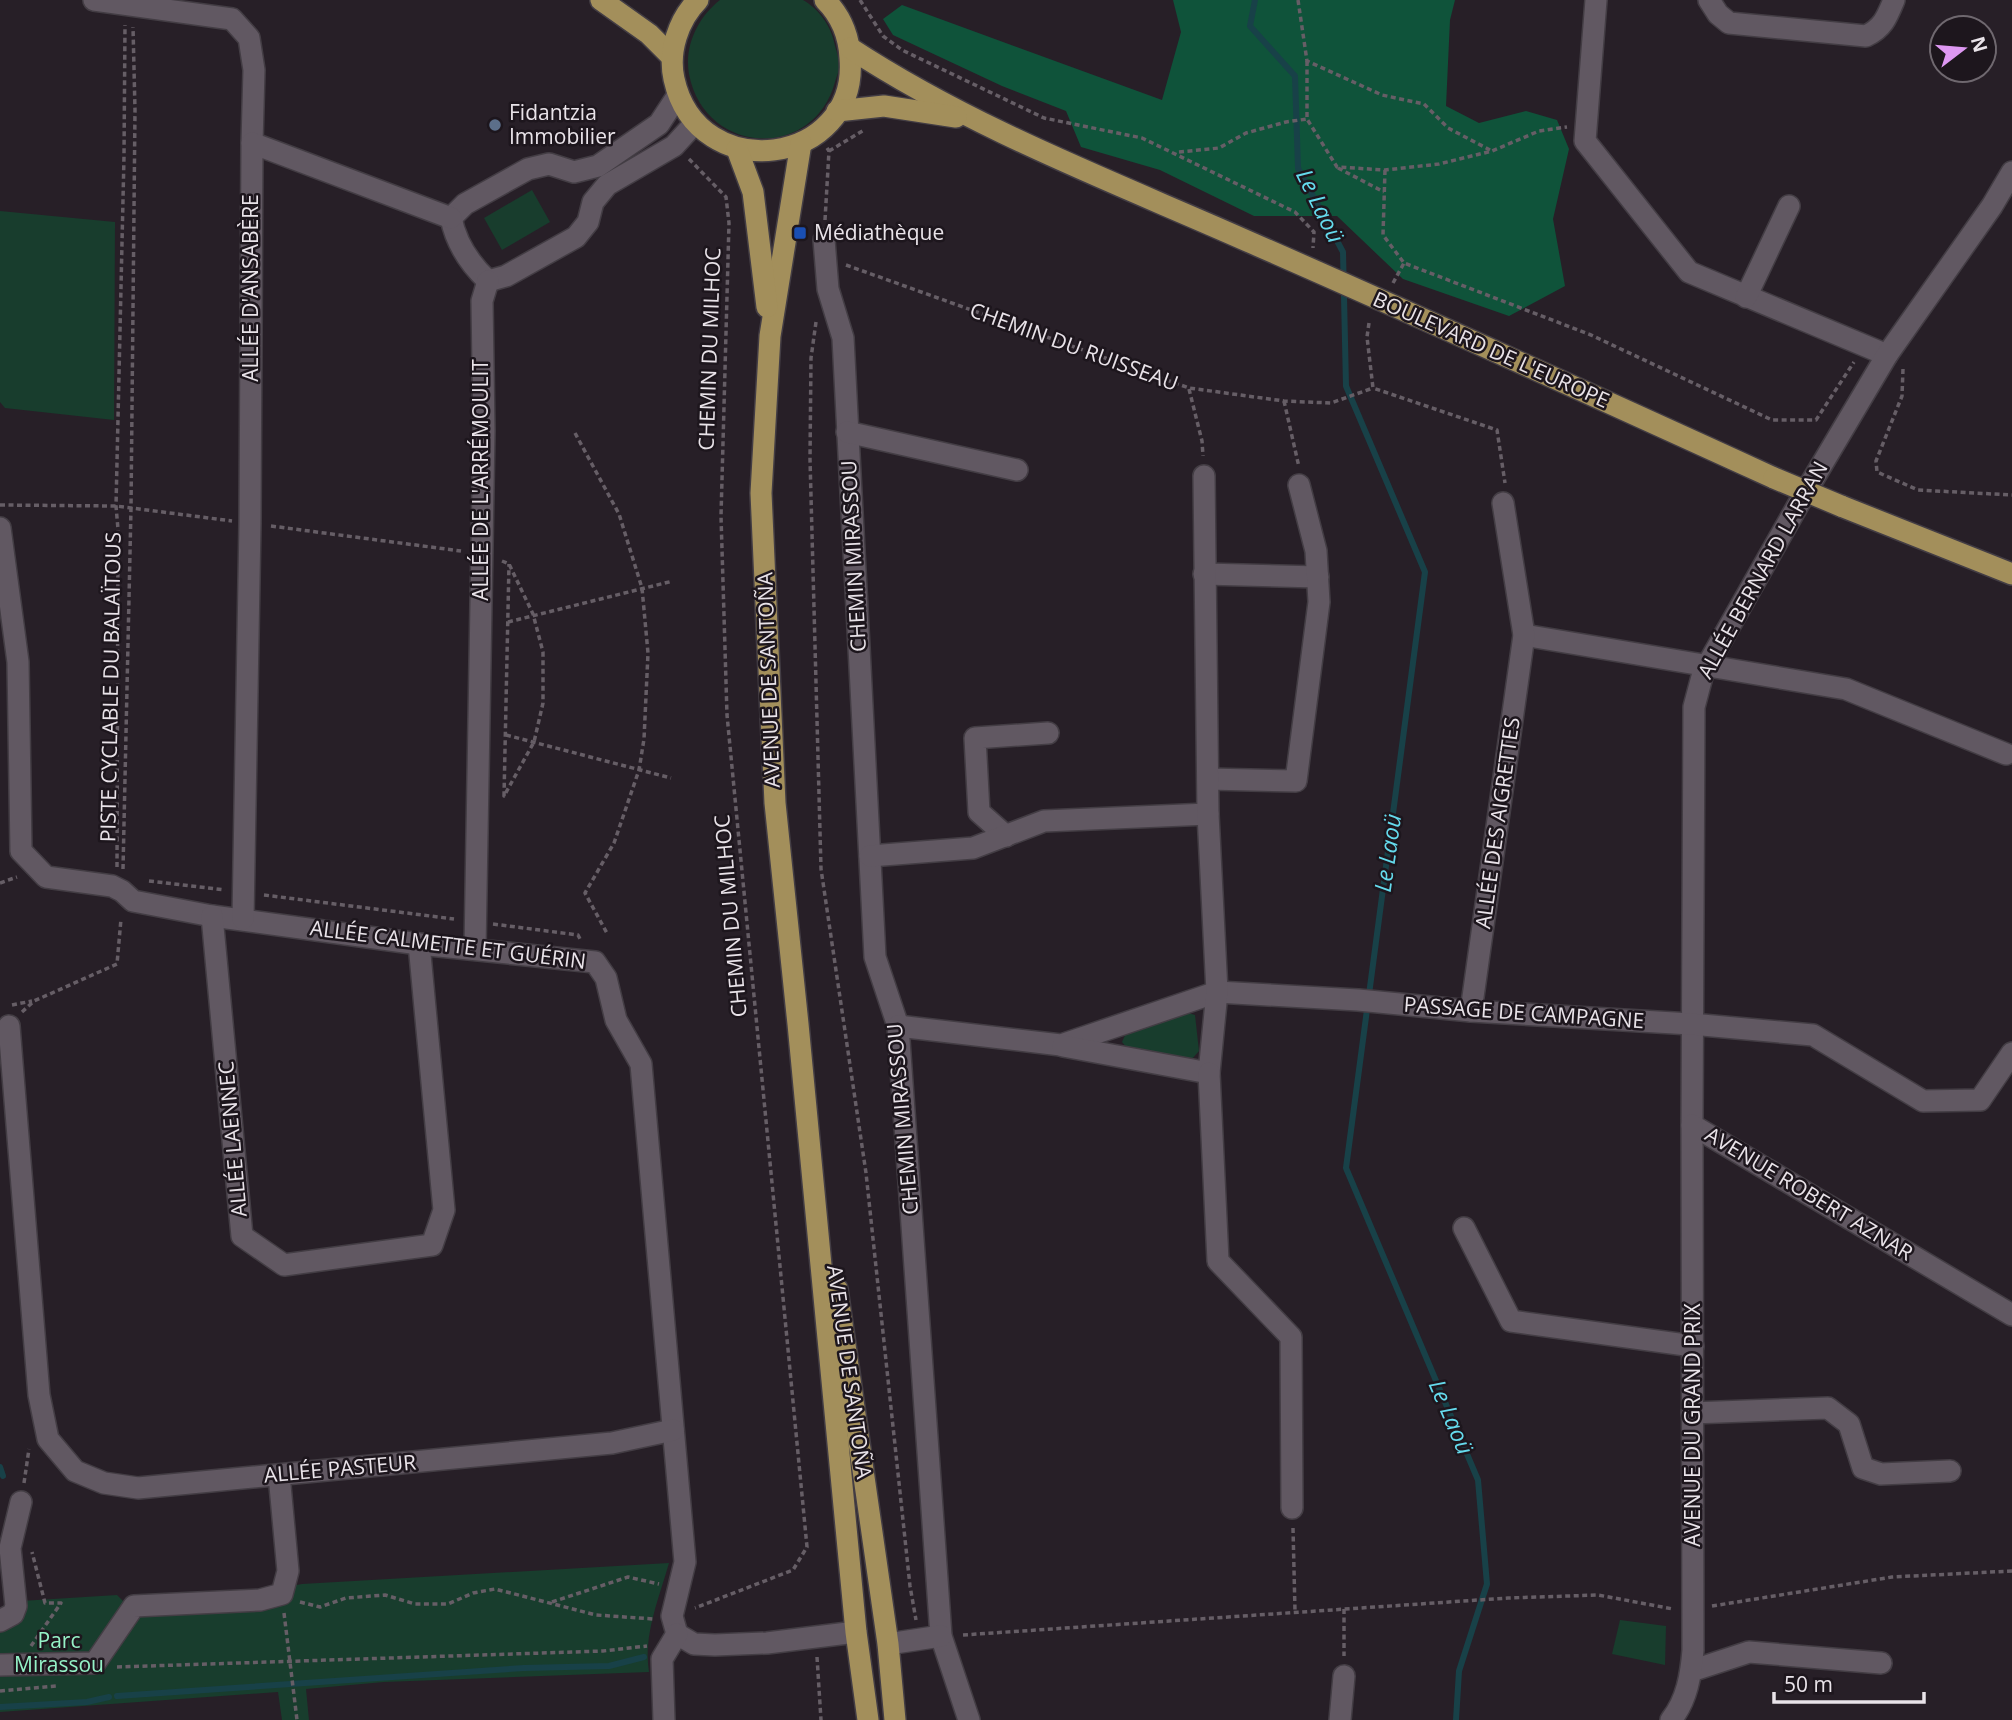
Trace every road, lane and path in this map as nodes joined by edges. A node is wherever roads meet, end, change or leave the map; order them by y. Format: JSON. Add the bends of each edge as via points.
{"nodes":[{"id":1,"x":94,"y":0,"type":"edge"},
{"id":2,"x":601,"y":0,"type":"edge"},
{"id":3,"x":698,"y":0,"type":"edge"},
{"id":4,"x":825,"y":0,"type":"edge"},
{"id":5,"x":860,"y":0,"type":"edge"},
{"id":6,"x":1298,"y":0,"type":"edge"},
{"id":7,"x":1596,"y":0,"type":"edge"},
{"id":8,"x":1709,"y":0,"type":"edge"},
{"id":9,"x":1894,"y":0,"type":"edge"},
{"id":10,"x":129,"y":5,"type":"junction"},
{"id":11,"x":850,"y":48,"type":"junction"},
{"id":12,"x":672,"y":57,"type":"junction"},
{"id":13,"x":1307,"y":61,"type":"junction"},
{"id":14,"x":678,"y":95,"type":"junction"},
{"id":15,"x":837,"y":111,"type":"junction"},
{"id":16,"x":972,"y":120,"type":"junction"},
{"id":17,"x":1305,"y":120,"type":"junction"},
{"id":18,"x":695,"y":123,"type":"junction"},
{"id":19,"x":1587,"y":124,"type":"junction"},
{"id":20,"x":869,"y":128,"type":"dead end"},
{"id":21,"x":252,"y":143,"type":"junction"},
{"id":22,"x":815,"y":143,"type":"junction"},
{"id":23,"x":674,"y":146,"type":"junction"},
{"id":24,"x":737,"y":149,"type":"junction"},
{"id":25,"x":1492,"y":151,"type":"junction"},
{"id":26,"x":1177,"y":153,"type":"junction"},
{"id":27,"x":1336,"y":167,"type":"junction"},
{"id":28,"x":1385,"y":170,"type":"junction"},
{"id":29,"x":574,"y":172,"type":"junction"},
{"id":30,"x":2012,"y":172,"type":"edge"},
{"id":31,"x":1384,"y":192,"type":"junction"},
{"id":32,"x":593,"y":202,"type":"junction"},
{"id":33,"x":1788,"y":206,"type":"dead end"},
{"id":34,"x":451,"y":218,"type":"junction"},
{"id":35,"x":824,"y":249,"type":"junction"},
{"id":36,"x":1404,"y":263,"type":"junction"},
{"id":37,"x":1307,"y":267,"type":"junction"},
{"id":38,"x":488,"y":281,"type":"junction"},
{"id":39,"x":1392,"y":284,"type":"dead end"},
{"id":40,"x":1746,"y":297,"type":"junction"},
{"id":41,"x":816,"y":319,"type":"dead end"},
{"id":42,"x":1369,"y":323,"type":"dead end"},
{"id":43,"x":771,"y":336,"type":"junction"},
{"id":44,"x":1886,"y":355,"type":"junction"},
{"id":45,"x":1855,"y":361,"type":"dead end"},
{"id":46,"x":1903,"y":373,"type":"dead end"},
{"id":47,"x":1189,"y":388,"type":"junction"},
{"id":48,"x":1373,"y":388,"type":"junction"},
{"id":49,"x":1284,"y":401,"type":"junction"},
{"id":50,"x":847,"y":432,"type":"junction"},
{"id":51,"x":575,"y":433,"type":"dead end"},
{"id":52,"x":1017,"y":470,"type":"dead end"},
{"id":53,"x":1204,"y":476,"type":"joint"},
{"id":54,"x":1299,"y":485,"type":"joint"},
{"id":55,"x":2012,"y":495,"type":"edge"},
{"id":56,"x":1503,"y":503,"type":"joint"},
{"id":57,"x":0,"y":528,"type":"edge"},
{"id":58,"x":1204,"y":574,"type":"junction"},
{"id":59,"x":2012,"y":574,"type":"edge"},
{"id":60,"x":1318,"y":577,"type":"junction"},
{"id":61,"x":673,"y":581,"type":"dead end"},
{"id":62,"x":642,"y":588,"type":"junction"},
{"id":63,"x":533,"y":614,"type":"junction"},
{"id":64,"x":508,"y":622,"type":"junction"},
{"id":65,"x":1524,"y":635,"type":"junction"},
{"id":66,"x":1707,"y":664,"type":"junction"},
{"id":67,"x":1048,"y":733,"type":"dead end"},
{"id":68,"x":506,"y":735,"type":"junction"},
{"id":69,"x":534,"y":742,"type":"junction"},
{"id":70,"x":2006,"y":754,"type":"dead end"},
{"id":71,"x":639,"y":770,"type":"junction"},
{"id":72,"x":671,"y":778,"type":"dead end"},
{"id":73,"x":1208,"y":779,"type":"junction"},
{"id":74,"x":1208,"y":814,"type":"junction"},
{"id":75,"x":1006,"y":835,"type":"junction"},
{"id":76,"x":870,"y":856,"type":"junction"},
{"id":77,"x":149,"y":881,"type":"dead end"},
{"id":78,"x":121,"y":882,"type":"junction"},
{"id":79,"x":244,"y":892,"type":"junction"},
{"id":80,"x":212,"y":916,"type":"junction"},
{"id":81,"x":121,"y":919,"type":"dead end"},
{"id":82,"x":243,"y":919,"type":"junction"},
{"id":83,"x":475,"y":922,"type":"junction"},
{"id":84,"x":608,"y":935,"type":"dead end"},
{"id":85,"x":419,"y":944,"type":"junction"},
{"id":86,"x":475,"y":949,"type":"junction"},
{"id":87,"x":595,"y":962,"type":"junction"},
{"id":88,"x":1217,"y":992,"type":"junction"},
{"id":89,"x":34,"y":1001,"type":"junction"},
{"id":90,"x":1471,"y":1011,"type":"junction"},
{"id":91,"x":10,"y":1016,"type":"junction"},
{"id":92,"x":798,"y":1024,"type":"junction"},
{"id":93,"x":1691,"y":1024,"type":"junction"},
{"id":94,"x":898,"y":1026,"type":"junction"},
{"id":95,"x":1061,"y":1045,"type":"junction"},
{"id":96,"x":2012,"y":1053,"type":"edge"},
{"id":97,"x":1209,"y":1073,"type":"junction"},
{"id":98,"x":1692,"y":1125,"type":"junction"},
{"id":99,"x":1464,"y":1228,"type":"dead end"},
{"id":100,"x":2012,"y":1315,"type":"edge"},
{"id":101,"x":1693,"y":1346,"type":"junction"},
{"id":102,"x":1692,"y":1413,"type":"junction"},
{"id":103,"x":673,"y":1430,"type":"junction"},
{"id":104,"x":837,"y":1438,"type":"junction"},
{"id":105,"x":1950,"y":1471,"type":"dead end"},
{"id":106,"x":279,"y":1475,"type":"junction"},
{"id":107,"x":20,"y":1502,"type":"dead end"},
{"id":108,"x":1292,"y":1508,"type":"joint"},
{"id":109,"x":30,"y":1540,"type":"dead end"},
{"id":110,"x":2012,"y":1571,"type":"edge"},
{"id":111,"x":669,"y":1586,"type":"dead end"},
{"id":112,"x":282,"y":1594,"type":"junction"},
{"id":113,"x":550,"y":1602,"type":"junction"},
{"id":114,"x":1344,"y":1609,"type":"junction"},
{"id":115,"x":1692,"y":1609,"type":"junction"},
{"id":116,"x":1295,"y":1612,"type":"junction"},
{"id":117,"x":0,"y":1622,"type":"edge"},
{"id":118,"x":669,"y":1623,"type":"junction"},
{"id":119,"x":856,"y":1632,"type":"junction"},
{"id":120,"x":1344,"y":1634,"type":"dead end"},
{"id":121,"x":816,"y":1637,"type":"junction"},
{"id":122,"x":930,"y":1637,"type":"junction"},
{"id":123,"x":654,"y":1644,"type":"dead end"},
{"id":124,"x":888,"y":1644,"type":"junction"},
{"id":125,"x":289,"y":1661,"type":"junction"},
{"id":126,"x":1881,"y":1663,"type":"dead end"},
{"id":127,"x":28,"y":1664,"type":"junction"},
{"id":128,"x":0,"y":1665,"type":"edge"},
{"id":129,"x":110,"y":1668,"type":"dead end"},
{"id":130,"x":1691,"y":1671,"type":"junction"},
{"id":131,"x":1344,"y":1676,"type":"dead end"},
{"id":132,"x":66,"y":1685,"type":"dead end"},
{"id":133,"x":0,"y":1691,"type":"edge"},
{"id":134,"x":297,"y":1720,"type":"edge"},
{"id":135,"x":664,"y":1720,"type":"edge"},
{"id":136,"x":821,"y":1720,"type":"edge"},
{"id":137,"x":868,"y":1720,"type":"edge"},
{"id":138,"x":895,"y":1720,"type":"edge"},
{"id":139,"x":969,"y":1720,"type":"edge"},
{"id":140,"x":1340,"y":1720,"type":"edge"},
{"id":141,"x":1671,"y":1720,"type":"edge"}],
"edges":[{"from":1,"to":10,"type":"street","name":"ALLÉE D'ANSABÈRE"},
{"from":2,"to":12,"type":"main road","via":[[649,34]]},
{"from":3,"to":12,"type":"main road","via":[[683,19]]},
{"from":4,"to":11,"type":"main road","via":[[838,17]]},
{"from":5,"to":26,"type":"path","via":[[883,36],[902,50],[1044,118],[1142,138]]},
{"from":6,"to":13,"type":"path"},
{"from":7,"to":19,"type":"street"},
{"from":8,"to":9,"type":"street","via":[[1729,23],[1866,36],[1878,30]]},
{"from":10,"to":21,"type":"street","name":"ALLÉE D'ANSABÈRE","via":[[232,19],[249,38],[254,70]]},
{"from":10,"to":78,"type":"path","via":[[116,506]]},
{"from":10,"to":78,"type":"path","name":"PISTE CYCLABLE DU BALAÏTOUS","via":[[135,110]]},
{"from":11,"to":15,"type":"main road","via":[[849,81]]},
{"from":11,"to":16,"type":"main road","name":"BOULEVARD DE L'EUROPE"},
{"from":12,"to":14,"type":"main road"},
{"from":13,"to":17,"type":"path"},
{"from":13,"to":25,"type":"path","via":[[1382,94],[1424,104],[1448,128]]},
{"from":14,"to":18,"type":"main road"},
{"from":14,"to":29,"type":"street","via":[[659,124],[598,166]]},
{"from":15,"to":16,"type":"main road","name":"BOULEVARD DE L'EUROPE","via":[[884,106]]},
{"from":15,"to":22,"type":"main road"},
{"from":16,"to":37,"type":"main road","name":"BOULEVARD DE L'EUROPE"},
{"from":17,"to":26,"type":"path","via":[[1246,132],[1219,148]]},
{"from":17,"to":27,"type":"path"},
{"from":18,"to":23,"type":"street"},
{"from":18,"to":24,"type":"main road"},
{"from":19,"to":25,"type":"path","via":[[1539,131]]},
{"from":19,"to":40,"type":"street","via":[[1586,141],[1689,272]]},
{"from":20,"to":22,"type":"path"},
{"from":21,"to":34,"type":"street"},
{"from":21,"to":79,"type":"street","name":"ALLÉE D'ANSABÈRE"},
{"from":22,"to":24,"type":"main road","via":[[769,152]]},
{"from":22,"to":35,"type":"path"},
{"from":22,"to":43,"type":"main road","name":"AVENUE DE SANTOÑA"},
{"from":23,"to":32,"type":"street","via":[[607,185]]},
{"from":23,"to":118,"type":"path","name":"CHEMIN DU MILHOC","via":[[726,197],[729,223],[721,516],[727,715],[807,1546],[793,1570]]},
{"from":24,"to":43,"type":"main road","name":"AVENUE DE SANTOÑA","via":[[753,192]]},
{"from":25,"to":28,"type":"path","via":[[1439,164]]},
{"from":26,"to":37,"type":"path","via":[[1295,212],[1314,232]]},
{"from":27,"to":28,"type":"path"},
{"from":27,"to":31,"type":"path"},
{"from":28,"to":31,"type":"path"},
{"from":29,"to":32,"type":"street"},
{"from":29,"to":34,"type":"street","via":[[549,164],[528,169],[465,204]]},
{"from":30,"to":44,"type":"street","name":"ALLÉE BERNARD LARRAN"},
{"from":31,"to":36,"type":"path","via":[[1382,235]]},
{"from":32,"to":38,"type":"street","via":[[588,222],[576,237],[506,276]]},
{"from":33,"to":40,"type":"street"},
{"from":34,"to":38,"type":"street","via":[[459,242]]},
{"from":35,"to":47,"type":"path","name":"CHEMIN DU RUISSEAU"},
{"from":35,"to":50,"type":"street","name":"CHEMIN MIRASSOU","via":[[828,289],[842,338]]},
{"from":36,"to":39,"type":"path"},
{"from":36,"to":45,"type":"path","via":[[1591,335],[1772,420],[1816,420]]},
{"from":37,"to":59,"type":"main road","name":"BOULEVARD DE L'EUROPE","bridge":true,"via":[[1774,478]]},
{"from":38,"to":83,"type":"street","name":"ALLÉE DE L'ARRÉMOULIT","via":[[482,301]]},
{"from":40,"to":44,"type":"street"},
{"from":41,"to":122,"type":"path","via":[[810,459],[821,869],[866,1173],[910,1586]]},
{"from":42,"to":48,"type":"path"},
{"from":43,"to":92,"type":"main road","name":"AVENUE DE SANTOÑA","via":[[761,493],[775,803]]},
{"from":44,"to":66,"type":"street","name":"ALLÉE BERNARD LARRAN"},
{"from":46,"to":55,"type":"path","via":[[1902,396],[1876,461],[1877,472],[1918,490]]},
{"from":47,"to":49,"type":"path","name":"CHEMIN DU RUISSEAU"},
{"from":47,"to":53,"type":"path","via":[[1202,441]]},
{"from":48,"to":49,"type":"path","name":"CHEMIN DU RUISSEAU","via":[[1331,403]]},
{"from":48,"to":56,"type":"path","via":[[1497,430]]},
{"from":49,"to":54,"type":"path","via":[[1300,470]]},
{"from":50,"to":52,"type":"street","name":"CHEMIN MIRASSOU"},
{"from":50,"to":76,"type":"street","name":"CHEMIN MIRASSOU"},
{"from":51,"to":62,"type":"path","via":[[619,514]]},
{"from":53,"to":58,"type":"street"},
{"from":54,"to":60,"type":"street"},
{"from":56,"to":65,"type":"street","name":"ALLÉE DES AIGRETTES"},
{"from":57,"to":78,"type":"street","name":"ALLÉE CALMETTE ET GUÉRIN","via":[[19,662],[21,851],[46,877],[112,886]]},
{"from":58,"to":60,"type":"street"},
{"from":58,"to":73,"type":"street"},
{"from":60,"to":73,"type":"street","via":[[1319,602],[1296,781]]},
{"from":61,"to":62,"type":"path"},
{"from":62,"to":63,"type":"path"},
{"from":62,"to":71,"type":"path","via":[[648,653]]},
{"from":63,"to":64,"type":"path"},
{"from":63,"to":64,"type":"path","via":[[509,564]]},
{"from":63,"to":69,"type":"path","via":[[543,665],[543,703]]},
{"from":64,"to":68,"type":"path"},
{"from":65,"to":66,"type":"street"},
{"from":65,"to":90,"type":"street","name":"ALLÉE DES AIGRETTES"},
{"from":66,"to":70,"type":"street","via":[[1846,689]]},
{"from":66,"to":93,"type":"street","name":"ALLÉE BERNARD LARRAN","via":[[1694,707]]},
{"from":67,"to":75,"type":"street","via":[[975,738],[979,812]]},
{"from":68,"to":69,"type":"path"},
{"from":68,"to":69,"type":"path","via":[[504,796]]},
{"from":69,"to":71,"type":"path"},
{"from":71,"to":72,"type":"path"},
{"from":71,"to":84,"type":"path","via":[[614,843],[585,893]]},
{"from":73,"to":74,"type":"street"},
{"from":74,"to":75,"type":"street","via":[[1044,821]]},
{"from":74,"to":88,"type":"street"},
{"from":75,"to":76,"type":"street","via":[[973,848]]},
{"from":76,"to":94,"type":"street","name":"CHEMIN MIRASSOU","via":[[875,957]]},
{"from":77,"to":79,"type":"path"},
{"from":78,"to":80,"type":"street","name":"ALLÉE CALMETTE ET GUÉRIN","via":[[132,901]]},
{"from":79,"to":82,"type":"street","name":"ALLÉE D'ANSABÈRE"},
{"from":79,"to":83,"type":"path"},
{"from":80,"to":82,"type":"street","name":"ALLÉE CALMETTE ET GUÉRIN"},
{"from":80,"to":85,"type":"street","name":"ALLÉE LAENNEC","via":[[242,1236],[284,1265],[432,1245],[444,1210]]},
{"from":81,"to":89,"type":"path","via":[[117,964]]},
{"from":82,"to":85,"type":"street","name":"ALLÉE CALMETTE ET GUÉRIN"},
{"from":83,"to":86,"type":"street","name":"ALLÉE DE L'ARRÉMOULIT"},
{"from":83,"to":87,"type":"path","via":[[578,935]]},
{"from":85,"to":86,"type":"street","name":"ALLÉE CALMETTE ET GUÉRIN"},
{"from":86,"to":87,"type":"street","name":"ALLÉE CALMETTE ET GUÉRIN"},
{"from":87,"to":103,"type":"street","name":"ALLÉE CALMETTE ET GUÉRIN","via":[[606,978],[616,1020],[642,1064]]},
{"from":88,"to":90,"type":"street","name":"PASSAGE DE CAMPAGNE"},
{"from":88,"to":95,"type":"street"},
{"from":88,"to":97,"type":"street"},
{"from":89,"to":91,"type":"path"},
{"from":89,"to":91,"type":"path"},
{"from":90,"to":93,"type":"street","name":"PASSAGE DE CAMPAGNE"},
{"from":91,"to":106,"type":"street","name":"ALLÉE PASTEUR","via":[[38,1395],[48,1439],[75,1471],[104,1483],[138,1488]]},
{"from":92,"to":104,"type":"main road","name":"AVENUE DE SANTOÑA"},
{"from":92,"to":124,"type":"main road","name":"AVENUE DE SANTOÑA"},
{"from":93,"to":96,"type":"street","name":"PASSAGE DE CAMPAGNE","via":[[1813,1035],[1923,1101],[1980,1100]]},
{"from":93,"to":98,"type":"street","name":"AVENUE ROBERT AZNAR"},
{"from":94,"to":95,"type":"street"},
{"from":94,"to":122,"type":"street","name":"CHEMIN MIRASSOU"},
{"from":95,"to":97,"type":"street"},
{"from":97,"to":108,"type":"street","via":[[1218,1261],[1291,1337]]},
{"from":98,"to":100,"type":"street","name":"AVENUE ROBERT AZNAR"},
{"from":98,"to":101,"type":"street","name":"AVENUE DU GRAND PRIX"},
{"from":99,"to":101,"type":"street","via":[[1511,1321]]},
{"from":101,"to":102,"type":"street","name":"AVENUE DU GRAND PRIX"},
{"from":102,"to":105,"type":"street","via":[[1828,1408],[1849,1424],[1863,1468],[1881,1475]]},
{"from":102,"to":115,"type":"street","name":"AVENUE DU GRAND PRIX"},
{"from":103,"to":106,"type":"street","name":"ALLÉE PASTEUR","via":[[612,1443]]},
{"from":103,"to":118,"type":"street","via":[[685,1562]]},
{"from":104,"to":119,"type":"main road","name":"AVENUE DE SANTOÑA"},
{"from":104,"to":124,"type":"main road","via":[[859,1539],[871,1641]]},
{"from":106,"to":112,"type":"street","via":[[288,1571]]},
{"from":107,"to":117,"type":"street","via":[[10,1548],[16,1606],[13,1614]]},
{"from":108,"to":116,"type":"path"},
{"from":109,"to":127,"type":"path","via":[[45,1603],[61,1602],[28,1649]]},
{"from":110,"to":115,"type":"path","via":[[1892,1577]]},
{"from":111,"to":113,"type":"path","via":[[628,1577]]},
{"from":112,"to":113,"type":"path","via":[[320,1607],[346,1598],[385,1595],[415,1604],[448,1604],[495,1589]]},
{"from":112,"to":125,"type":"path"},
{"from":112,"to":127,"type":"street","via":[[260,1600],[134,1606],[95,1663]]},
{"from":113,"to":118,"type":"path","via":[[596,1615]]},
{"from":114,"to":115,"type":"path","via":[[1598,1595]]},
{"from":114,"to":116,"type":"path"},
{"from":114,"to":120,"type":"path"},
{"from":115,"to":130,"type":"street","name":"AVENUE DU GRAND PRIX"},
{"from":116,"to":122,"type":"path"},
{"from":118,"to":121,"type":"street","via":[[694,1644]]},
{"from":118,"to":135,"type":"street","via":[[662,1658]]},
{"from":119,"to":121,"type":"street"},
{"from":119,"to":137,"type":"main road","name":"AVENUE DE SANTOÑA"},
{"from":121,"to":136,"type":"path"},
{"from":122,"to":124,"type":"street"},
{"from":122,"to":139,"type":"street","name":"CHEMIN MIRASSOU"},
{"from":123,"to":125,"type":"path","via":[[603,1651]]},
{"from":124,"to":138,"type":"main road","name":"AVENUE DE SANTOÑA"},
{"from":125,"to":129,"type":"path"},
{"from":125,"to":134,"type":"path"},
{"from":126,"to":130,"type":"street","via":[[1749,1651]]},
{"from":127,"to":128,"type":"street"},
{"from":130,"to":141,"type":"street","name":"AVENUE DU GRAND PRIX","via":[[1680,1708]]},
{"from":131,"to":140,"type":"street"},
{"from":132,"to":133,"type":"path"}]}
